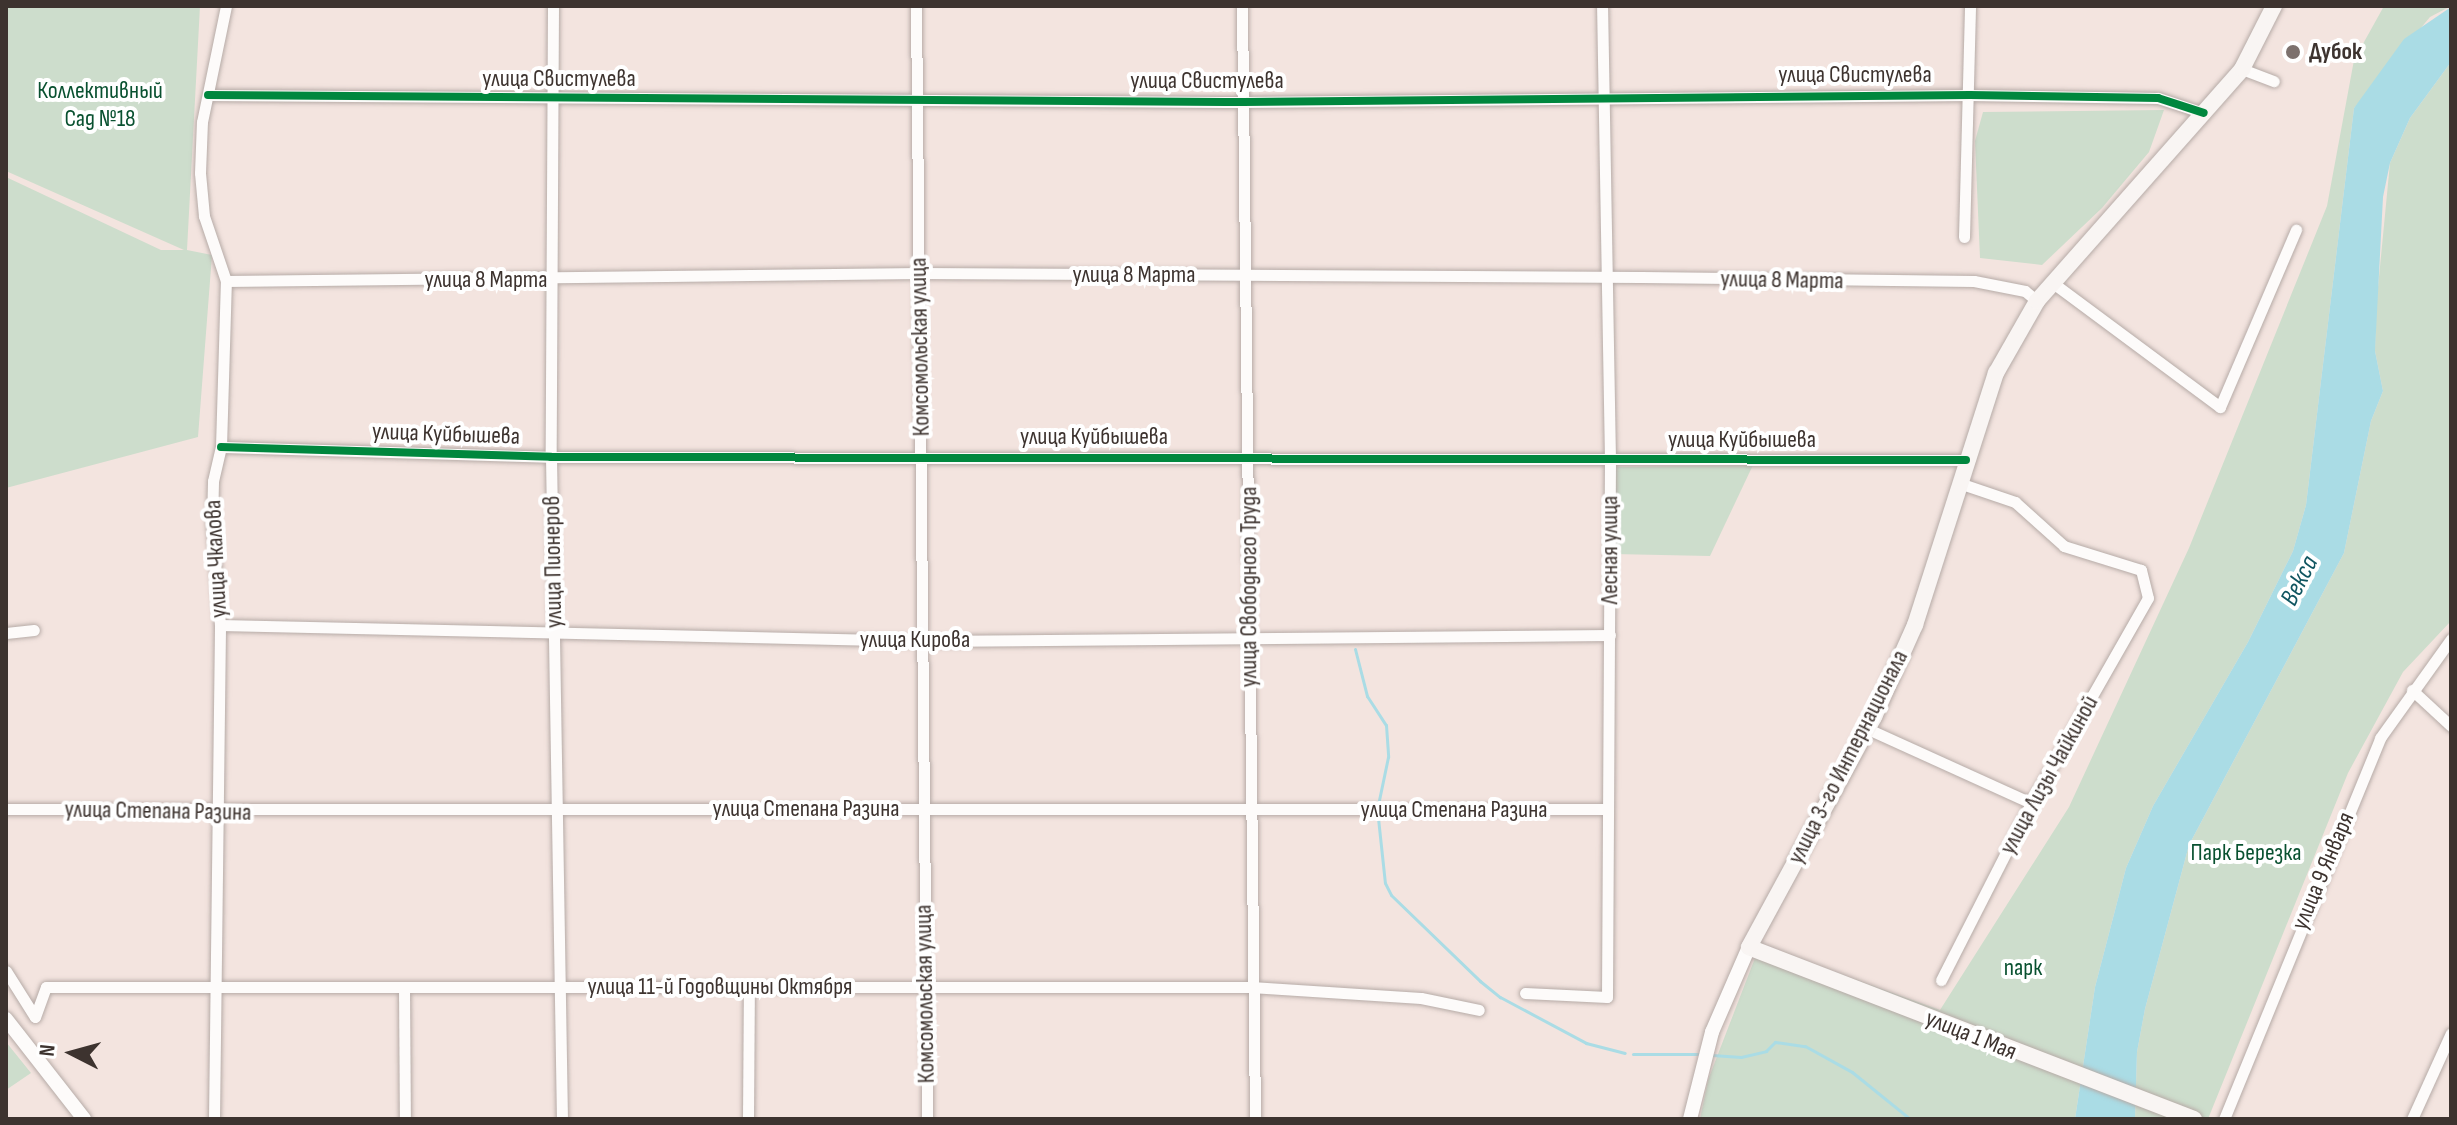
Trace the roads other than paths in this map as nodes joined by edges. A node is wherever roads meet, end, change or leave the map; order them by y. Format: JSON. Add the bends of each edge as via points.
{"nodes":[{"id":1,"x":226,"y":6,"type":"edge"},
{"id":2,"x":553,"y":6,"type":"edge"},
{"id":3,"x":916,"y":6,"type":"edge"},
{"id":4,"x":1242,"y":6,"type":"edge"},
{"id":5,"x":1602,"y":6,"type":"edge"},
{"id":6,"x":1970,"y":6,"type":"edge"},
{"id":7,"x":2274,"y":6,"type":"edge"},
{"id":8,"x":2242,"y":69,"type":"junction"},
{"id":9,"x":2274,"y":81,"type":"dead end"},
{"id":10,"x":208,"y":95,"type":"junction"},
{"id":11,"x":1970,"y":95,"type":"junction"},
{"id":12,"x":1604,"y":96,"type":"junction"},
{"id":13,"x":549,"y":100,"type":"junction"},
{"id":14,"x":917,"y":101,"type":"junction"},
{"id":15,"x":1243,"y":102,"type":"junction"},
{"id":16,"x":2204,"y":113,"type":"junction"},
{"id":17,"x":2296,"y":230,"type":"dead end"},
{"id":18,"x":1964,"y":237,"type":"dead end"},
{"id":19,"x":919,"y":273,"type":"junction"},
{"id":20,"x":1246,"y":276,"type":"junction"},
{"id":21,"x":1607,"y":277,"type":"junction"},
{"id":22,"x":550,"y":279,"type":"junction"},
{"id":23,"x":226,"y":281,"type":"junction"},
{"id":24,"x":2053,"y":283,"type":"junction"},
{"id":25,"x":2037,"y":301,"type":"junction"},
{"id":26,"x":221,"y":447,"type":"junction"},
{"id":27,"x":1248,"y":456,"type":"junction"},
{"id":28,"x":551,"y":457,"type":"junction"},
{"id":29,"x":922,"y":458,"type":"junction"},
{"id":30,"x":1610,"y":460,"type":"junction"},
{"id":31,"x":1966,"y":460,"type":"junction"},
{"id":32,"x":1959,"y":483,"type":"junction"},
{"id":33,"x":220,"y":625,"type":"junction"},
{"id":34,"x":34,"y":630,"type":"dead end"},
{"id":35,"x":6,"y":633,"type":"edge"},
{"id":36,"x":554,"y":634,"type":"junction"},
{"id":37,"x":1610,"y":635,"type":"junction"},
{"id":38,"x":1251,"y":639,"type":"junction"},
{"id":39,"x":2451,"y":639,"type":"edge"},
{"id":40,"x":924,"y":641,"type":"junction"},
{"id":41,"x":2412,"y":690,"type":"junction"},
{"id":42,"x":2451,"y":726,"type":"edge"},
{"id":43,"x":1868,"y":729,"type":"junction"},
{"id":44,"x":2031,"y":803,"type":"junction"},
{"id":45,"x":556,"y":808,"type":"junction"},
{"id":46,"x":6,"y":809,"type":"edge"},
{"id":47,"x":923,"y":809,"type":"junction"},
{"id":48,"x":1605,"y":809,"type":"junction"},
{"id":49,"x":1249,"y":810,"type":"junction"},
{"id":50,"x":219,"y":812,"type":"junction"},
{"id":51,"x":1749,"y":947,"type":"junction"},
{"id":52,"x":6,"y":971,"type":"edge"},
{"id":53,"x":1941,"y":980,"type":"dead end"},
{"id":54,"x":216,"y":987,"type":"junction"},
{"id":55,"x":404,"y":987,"type":"junction"},
{"id":56,"x":560,"y":987,"type":"junction"},
{"id":57,"x":749,"y":987,"type":"junction"},
{"id":58,"x":926,"y":987,"type":"junction"},
{"id":59,"x":1251,"y":987,"type":"junction"},
{"id":60,"x":1525,"y":993,"type":"dead end"},
{"id":61,"x":1479,"y":1010,"type":"dead end"},
{"id":62,"x":6,"y":1019,"type":"edge"},
{"id":63,"x":2451,"y":1033,"type":"edge"},
{"id":64,"x":84,"y":1119,"type":"edge"},
{"id":65,"x":214,"y":1119,"type":"edge"},
{"id":66,"x":405,"y":1119,"type":"edge"},
{"id":67,"x":562,"y":1119,"type":"edge"},
{"id":68,"x":748,"y":1119,"type":"edge"},
{"id":69,"x":927,"y":1119,"type":"edge"},
{"id":70,"x":1255,"y":1119,"type":"edge"},
{"id":71,"x":1690,"y":1119,"type":"edge"},
{"id":72,"x":2194,"y":1119,"type":"edge"},
{"id":73,"x":2224,"y":1119,"type":"edge"},
{"id":74,"x":2412,"y":1119,"type":"edge"}],
"edges":[{"from":1,"to":10,"type":"street","name":"улица Чкалова"},
{"from":2,"to":13,"type":"street","name":"улица Пионеров"},
{"from":3,"to":14,"type":"street","name":"Комсомольская улица"},
{"from":4,"to":15,"type":"street","name":"улица Свободного Труда"},
{"from":5,"to":12,"type":"street","name":"Лесная улица"},
{"from":6,"to":11,"type":"street"},
{"from":7,"to":8,"type":"main road","name":"улица 3-го Интернационала"},
{"from":8,"to":9,"type":"street"},
{"from":8,"to":16,"type":"main road","name":"улица 3-го Интернационала"},
{"from":10,"to":13,"type":"street","name":"улица Свистулева"},
{"from":10,"to":23,"type":"street","name":"улица Чкалова","via":[[200,173],[204,216]]},
{"from":11,"to":12,"type":"street","name":"улица Свистулева"},
{"from":11,"to":16,"type":"street","name":"улица Свистулева","via":[[2158,98]]},
{"from":11,"to":18,"type":"street"},
{"from":12,"to":15,"type":"street","name":"улица Свистулева"},
{"from":12,"to":21,"type":"street","name":"Лесная улица"},
{"from":13,"to":14,"type":"street","name":"улица Свистулева"},
{"from":13,"to":22,"type":"street","name":"улица Пионеров"},
{"from":14,"to":15,"type":"street","name":"улица Свистулева"},
{"from":14,"to":19,"type":"street","name":"Комсомольская улица"},
{"from":15,"to":20,"type":"street","name":"улица Свободного Труда"},
{"from":16,"to":24,"type":"main road","name":"улица 3-го Интернационала"},
{"from":17,"to":24,"type":"street","via":[[2220,407]]},
{"from":19,"to":20,"type":"street","name":"улица 8 Марта"},
{"from":19,"to":22,"type":"street","name":"улица 8 Марта"},
{"from":19,"to":29,"type":"street","name":"Комсомольская улица"},
{"from":20,"to":21,"type":"street","name":"улица 8 Марта"},
{"from":20,"to":27,"type":"street","name":"улица Свободного Труда"},
{"from":21,"to":25,"type":"street","name":"улица 8 Марта","via":[[1974,281],[2025,291]]},
{"from":21,"to":30,"type":"street","name":"Лесная улица"},
{"from":22,"to":23,"type":"street","name":"улица 8 Марта"},
{"from":22,"to":28,"type":"street","name":"улица Пионеров"},
{"from":23,"to":26,"type":"street","name":"улица Чкалова"},
{"from":24,"to":25,"type":"main road","name":"улица 3-го Интернационала"},
{"from":25,"to":31,"type":"main road","name":"улица 3-го Интернационала","via":[[1996,373]]},
{"from":26,"to":28,"type":"street","name":"улица Куйбышева"},
{"from":26,"to":33,"type":"street","name":"улица Чкалова","via":[[212,523]]},
{"from":27,"to":29,"type":"street","name":"улица Куйбышева"},
{"from":27,"to":30,"type":"street","name":"улица Куйбышева"},
{"from":27,"to":38,"type":"street","name":"улица Свободного Труда"},
{"from":28,"to":29,"type":"street","name":"улица Куйбышева"},
{"from":28,"to":36,"type":"street","name":"улица Пионеров"},
{"from":29,"to":40,"type":"street","name":"Комсомольская улица"},
{"from":30,"to":31,"type":"street","name":"улица Куйбышева"},
{"from":30,"to":37,"type":"street","name":"Лесная улица"},
{"from":31,"to":32,"type":"main road","name":"улица 3-го Интернационала"},
{"from":32,"to":43,"type":"main road","name":"улица 3-го Интернационала","via":[[1915,625]]},
{"from":32,"to":44,"type":"street","name":"улица Лизы Чайкиной","via":[[2015,502],[2064,546],[2141,570],[2148,598]]},
{"from":33,"to":36,"type":"street","name":"улица Кирова"},
{"from":33,"to":50,"type":"street","name":"улица Чкалова"},
{"from":34,"to":35,"type":"street"},
{"from":36,"to":40,"type":"street","name":"улица Кирова"},
{"from":36,"to":45,"type":"street","name":"улица Пионеров"},
{"from":37,"to":38,"type":"street","name":"улица Кирова"},
{"from":37,"to":48,"type":"street","name":"Лесная улица"},
{"from":38,"to":40,"type":"street","name":"улица Кирова"},
{"from":38,"to":49,"type":"street","name":"улица Свободного Труда"},
{"from":39,"to":41,"type":"street","name":"улица 9 Января"},
{"from":40,"to":47,"type":"street","name":"Комсомольская улица"},
{"from":41,"to":42,"type":"street"},
{"from":41,"to":73,"type":"street","name":"улица 9 Января","via":[[2380,738]]},
{"from":43,"to":44,"type":"street"},
{"from":43,"to":51,"type":"main road","name":"улица 3-го Интернационала"},
{"from":44,"to":53,"type":"street","name":"улица Лизы Чайкиной"},
{"from":45,"to":47,"type":"street","name":"улица Степана Разина"},
{"from":45,"to":50,"type":"street","name":"улица Степана Разина"},
{"from":45,"to":56,"type":"street","name":"улица Пионеров"},
{"from":46,"to":50,"type":"street","name":"улица Степана Разина"},
{"from":47,"to":49,"type":"street","name":"улица Степана Разина"},
{"from":47,"to":58,"type":"street","name":"Комсомольская улица"},
{"from":48,"to":49,"type":"street","name":"улица Степана Разина"},
{"from":48,"to":60,"type":"street","name":"Лесная улица","via":[[1607,997]]},
{"from":49,"to":59,"type":"street","name":"улица Свободного Труда"},
{"from":50,"to":54,"type":"street","name":"улица Чкалова"},
{"from":51,"to":71,"type":"street","name":"улица 3-го Интернационала","via":[[1712,1032]]},
{"from":51,"to":72,"type":"main road","name":"улица 1 Мая"},
{"from":52,"to":54,"type":"street","name":"улица 11-й Годовщины Октября","via":[[35,1017],[46,987]]},
{"from":54,"to":55,"type":"street","name":"улица 11-й Годовщины Октября"},
{"from":54,"to":65,"type":"street","name":"улица Чкалова"},
{"from":55,"to":56,"type":"street","name":"улица 11-й Годовщины Октября"},
{"from":55,"to":66,"type":"street"},
{"from":56,"to":57,"type":"street","name":"улица 11-й Годовщины Октября"},
{"from":56,"to":67,"type":"street","name":"улица Пионеров"},
{"from":57,"to":58,"type":"street","name":"улица 11-й Годовщины Октября"},
{"from":57,"to":68,"type":"street"},
{"from":58,"to":59,"type":"street","name":"улица 11-й Годовщины Октября"},
{"from":58,"to":69,"type":"street","name":"Комсомольская улица"},
{"from":59,"to":61,"type":"street","name":"улица 11-й Годовщины Октября","via":[[1421,998]]},
{"from":59,"to":70,"type":"street","name":"улица Свободного Труда"},
{"from":62,"to":64,"type":"street"},
{"from":63,"to":74,"type":"street"}]}
